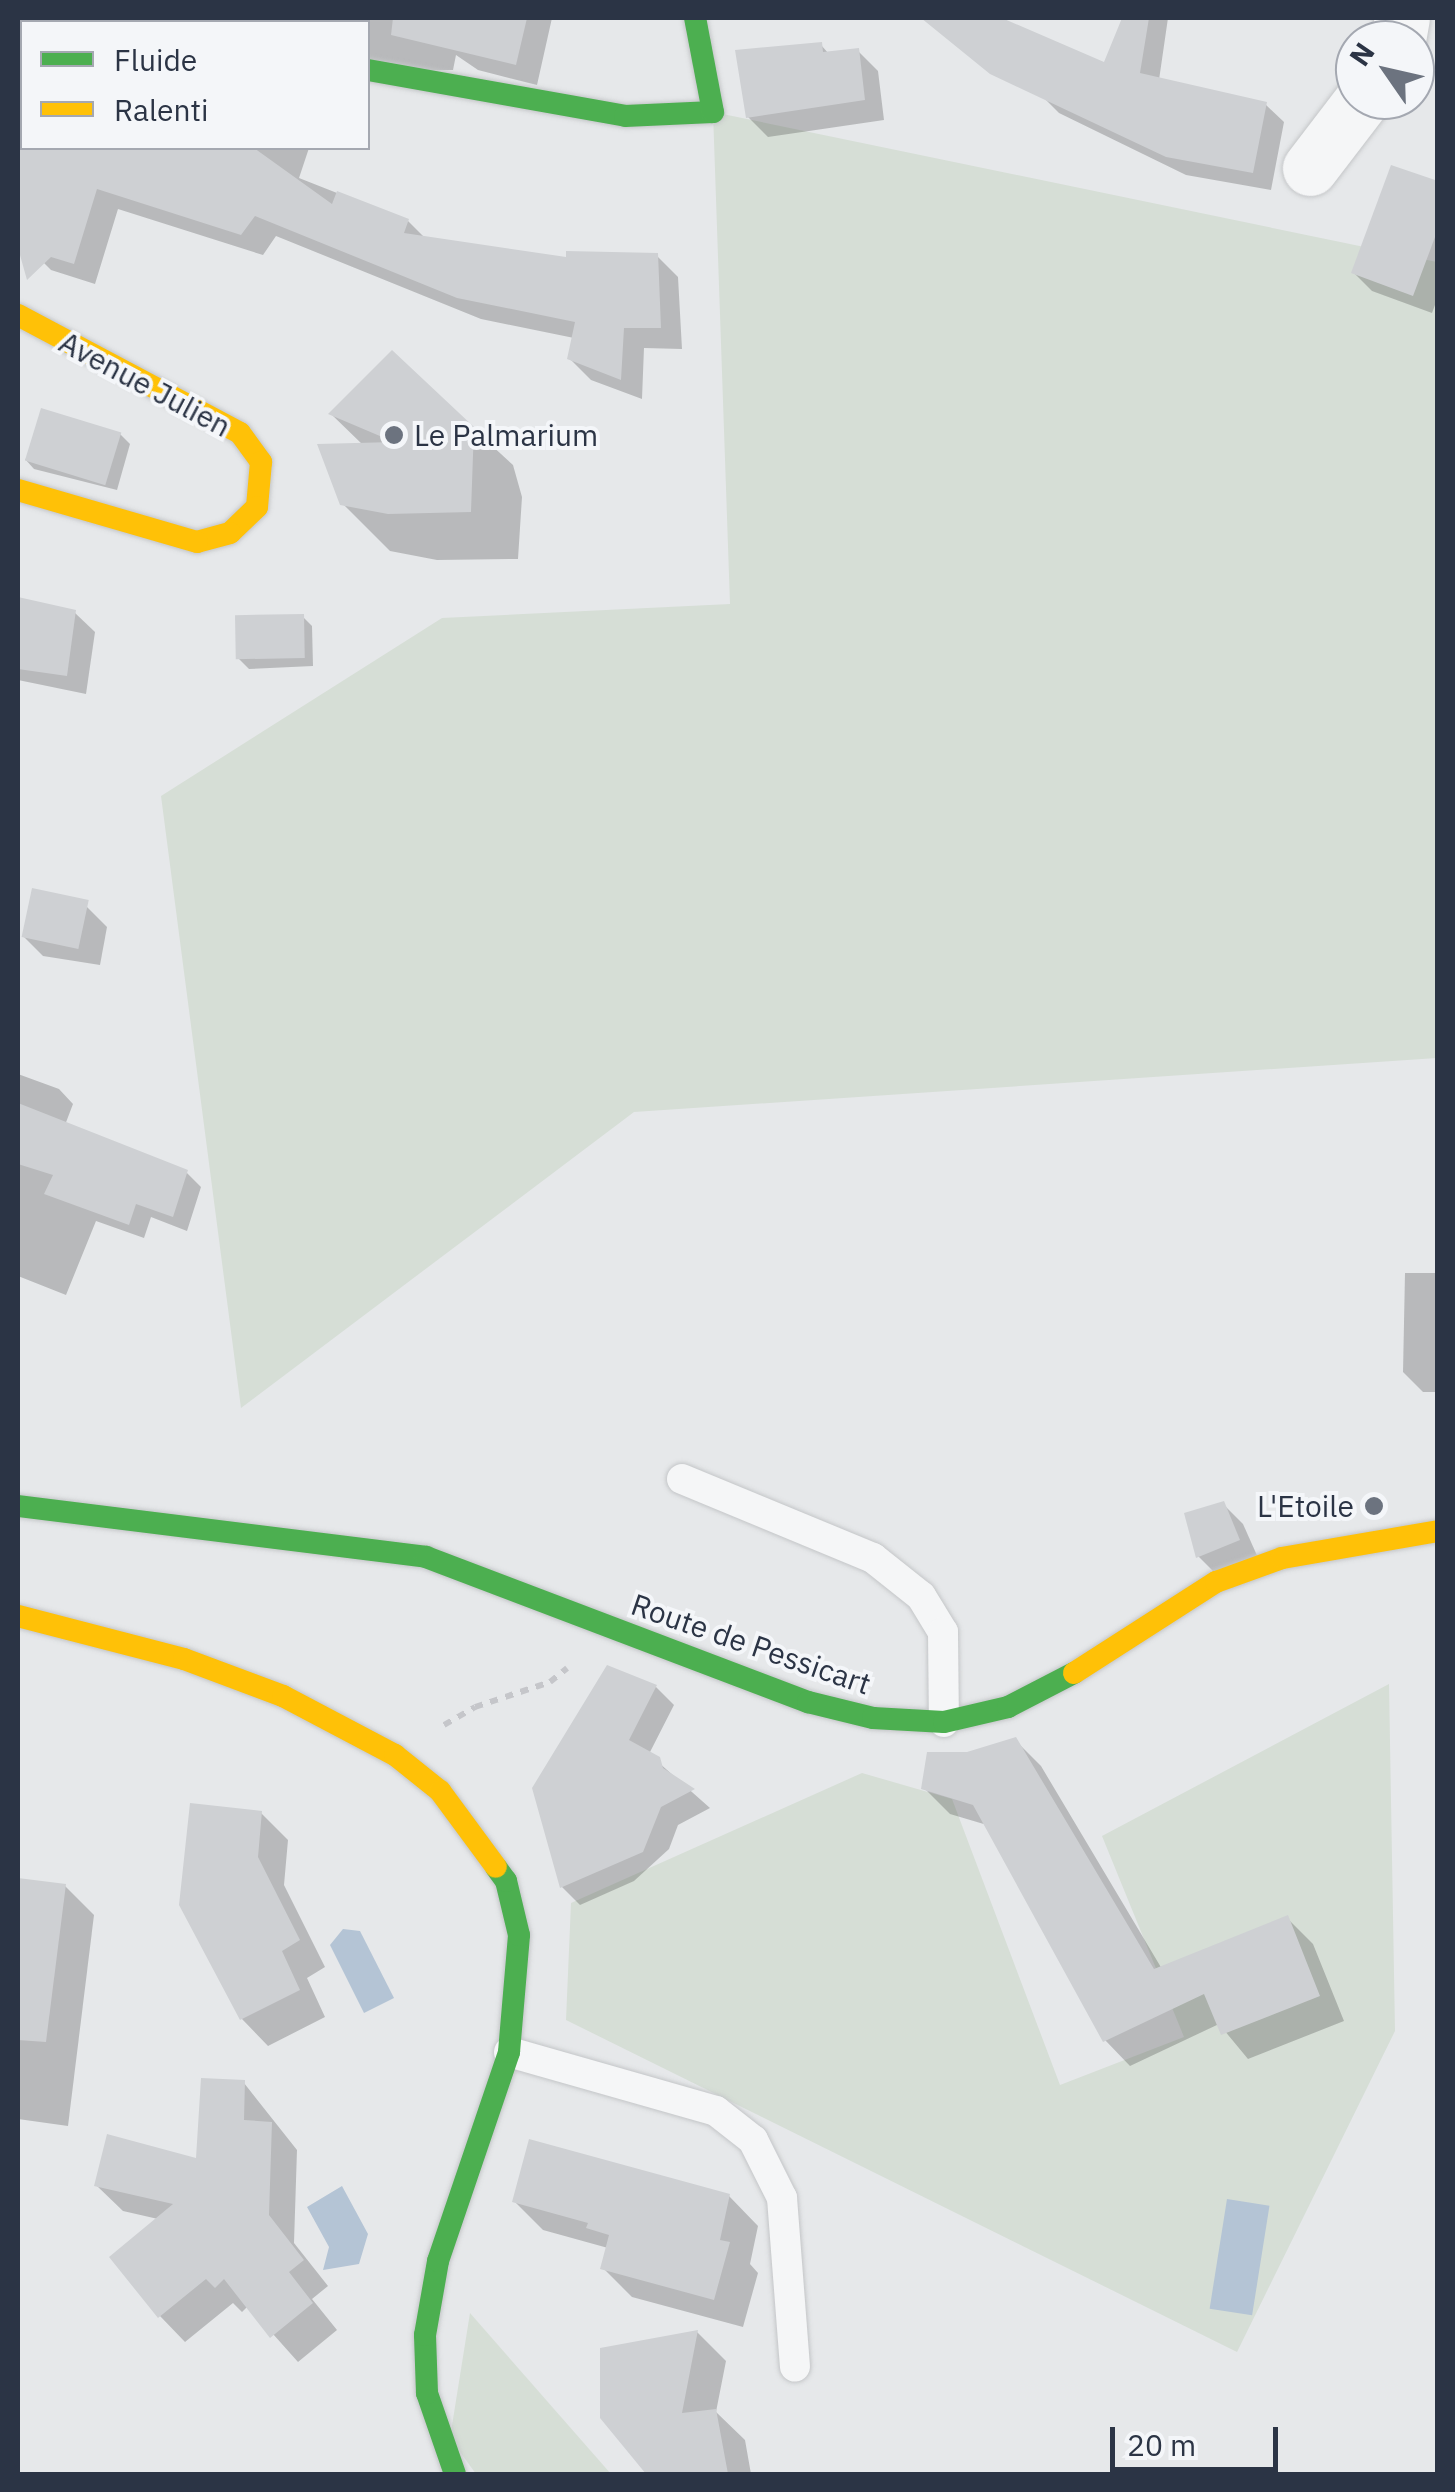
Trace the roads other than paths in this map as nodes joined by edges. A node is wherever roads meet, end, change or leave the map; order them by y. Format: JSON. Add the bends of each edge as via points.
{"nodes":[{"id":1,"x":695,"y":18,"type":"edge"},
{"id":2,"x":370,"y":70,"type":"edge"},
{"id":3,"x":1347,"y":120,"type":"edge"},
{"id":4,"x":1310,"y":168,"type":"dead end"},
{"id":5,"x":18,"y":316,"type":"edge"},
{"id":6,"x":18,"y":490,"type":"edge"},
{"id":7,"x":682,"y":1479,"type":"dead end"},
{"id":8,"x":18,"y":1506,"type":"edge"},
{"id":9,"x":1438,"y":1531,"type":"edge"},
{"id":10,"x":18,"y":1616,"type":"edge"},
{"id":11,"x":944,"y":1722,"type":"junction"},
{"id":12,"x":508,"y":2052,"type":"junction"},
{"id":13,"x":795,"y":2367,"type":"dead end"},
{"id":14,"x":455,"y":2474,"type":"edge"}],
"edges":[{"from":1,"to":2,"type":"street","via":[[713,112],[625,116]]},
{"from":3,"to":4,"type":"street"},
{"from":5,"to":6,"type":"street","name":"Avenue Julien","via":[[240,434],[260,462],[257,507],[230,533],[197,542]]},
{"from":7,"to":11,"type":"lane","via":[[874,1558],[921,1596],[943,1632]]},
{"from":8,"to":11,"type":"street","name":"Route de Pessicart","via":[[426,1556],[808,1702],[873,1718]]},
{"from":9,"to":11,"type":"street","name":"Route de Pessicart","via":[[1282,1558],[1216,1582],[1050,1688],[1008,1707]]},
{"from":10,"to":12,"type":"street","via":[[200,1665],[283,1696],[395,1755],[440,1791],[506,1881],[519,1935]]},
{"from":12,"to":13,"type":"lane","via":[[716,2110],[753,2140],[782,2198]]},
{"from":12,"to":14,"type":"street","via":[[438,2261],[424,2334],[428,2394]]}]}
